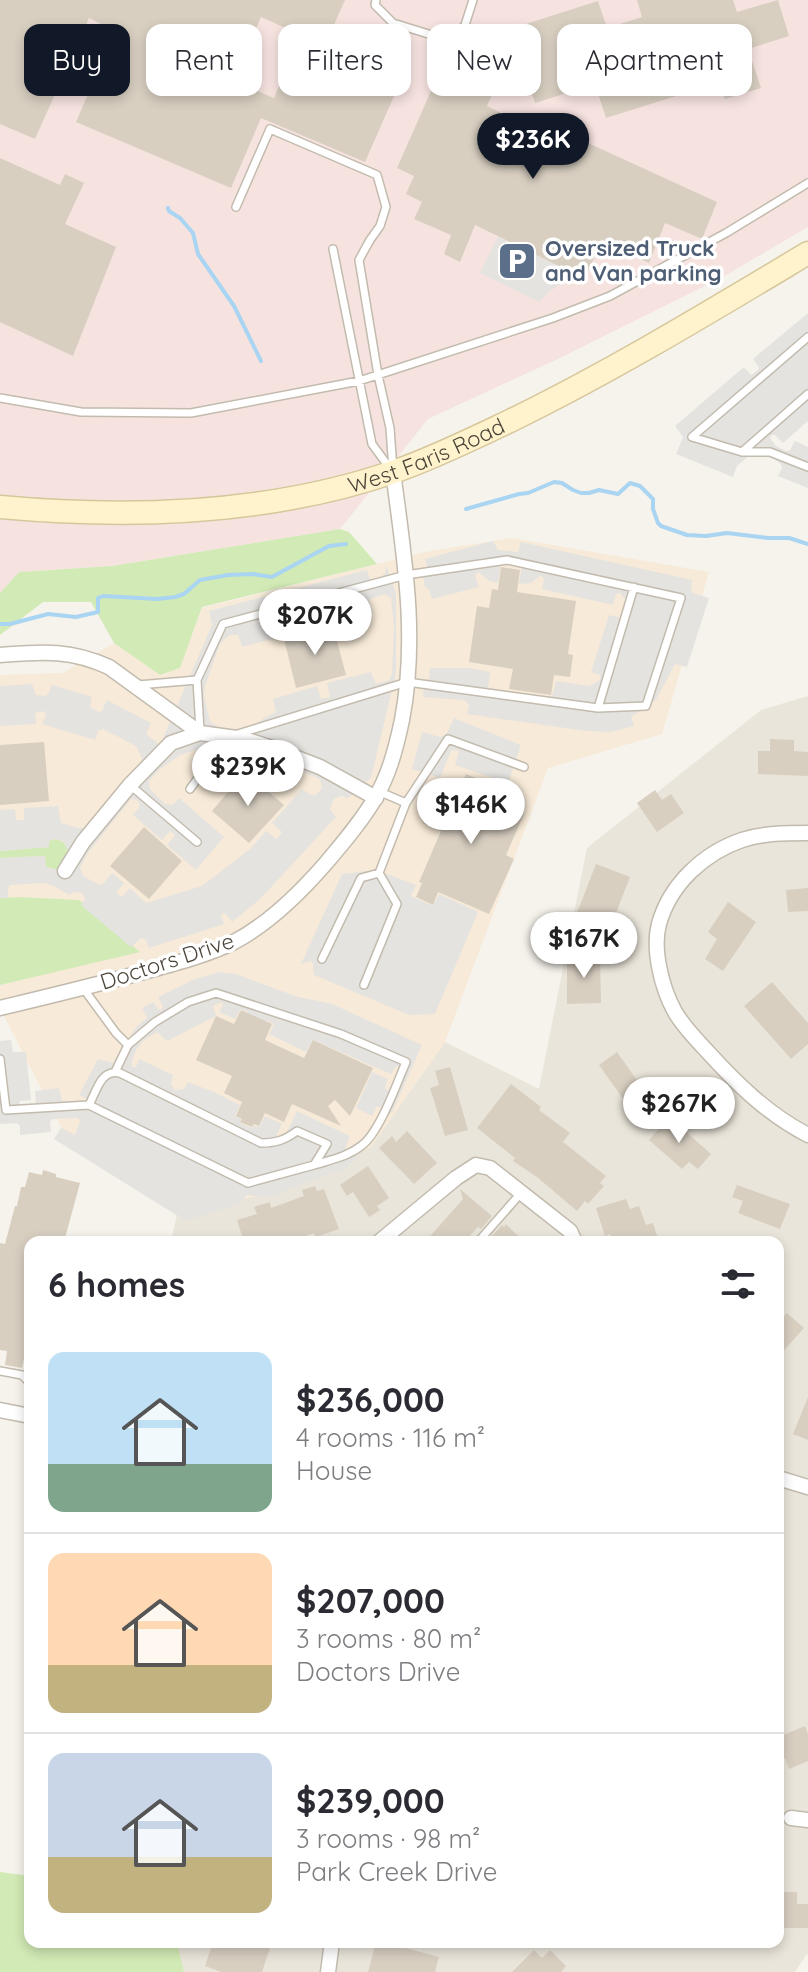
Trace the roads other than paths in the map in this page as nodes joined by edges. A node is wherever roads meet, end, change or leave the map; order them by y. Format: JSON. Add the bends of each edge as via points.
{"nodes":[{"id":1,"x":376,"y":0,"type":"edge"},
{"id":2,"x":473,"y":0,"type":"edge"},
{"id":3,"x":808,"y":183,"type":"edge"},
{"id":4,"x":236,"y":207,"type":"dead end"},
{"id":5,"x":333,"y":249,"type":"dead end"},
{"id":6,"x":808,"y":253,"type":"edge"},
{"id":7,"x":808,"y":337,"type":"edge"},
{"id":8,"x":378,"y":375,"type":"junction"},
{"id":9,"x":359,"y":381,"type":"junction"},
{"id":10,"x":808,"y":394,"type":"edge"},
{"id":11,"x":0,"y":398,"type":"edge"},
{"id":12,"x":742,"y":452,"type":"junction"},
{"id":13,"x":808,"y":467,"type":"edge"},
{"id":14,"x":393,"y":472,"type":"junction"},
{"id":15,"x":0,"y":507,"type":"edge"},
{"id":16,"x":406,"y":575,"type":"junction"},
{"id":17,"x":634,"y":587,"type":"junction"},
{"id":18,"x":0,"y":655,"type":"edge"},
{"id":19,"x":197,"y":680,"type":"junction"},
{"id":20,"x":407,"y":682,"type":"junction"},
{"id":21,"x":136,"y":686,"type":"junction"},
{"id":22,"x":598,"y":708,"type":"junction"},
{"id":23,"x":200,"y":733,"type":"junction"},
{"id":24,"x":228,"y":737,"type":"junction"},
{"id":25,"x":524,"y":767,"type":"dead end"},
{"id":26,"x":130,"y":785,"type":"junction"},
{"id":27,"x":190,"y":789,"type":"dead end"},
{"id":28,"x":377,"y":795,"type":"junction"},
{"id":29,"x":406,"y":803,"type":"junction"},
{"id":30,"x":808,"y":833,"type":"edge"},
{"id":31,"x":197,"y":842,"type":"dead end"},
{"id":32,"x":65,"y":871,"type":"dead end"},
{"id":33,"x":379,"y":873,"type":"junction"},
{"id":34,"x":322,"y":959,"type":"dead end"},
{"id":35,"x":364,"y":985,"type":"dead end"},
{"id":36,"x":83,"y":988,"type":"junction"},
{"id":37,"x":0,"y":1008,"type":"edge"},
{"id":38,"x":128,"y":1045,"type":"junction"},
{"id":39,"x":0,"y":1059,"type":"edge"},
{"id":40,"x":115,"y":1072,"type":"junction"},
{"id":41,"x":89,"y":1105,"type":"junction"},
{"id":42,"x":808,"y":1135,"type":"edge"},
{"id":43,"x":314,"y":1165,"type":"junction"},
{"id":44,"x":521,"y":1193,"type":"junction"},
{"id":45,"x":386,"y":1236,"type":"edge"},
{"id":46,"x":483,"y":1236,"type":"edge"},
{"id":47,"x":572,"y":1236,"type":"edge"},
{"id":48,"x":0,"y":1371,"type":"edge"},
{"id":49,"x":24,"y":1377,"type":"edge"},
{"id":50,"x":0,"y":1410,"type":"edge"},
{"id":51,"x":24,"y":1415,"type":"edge"},
{"id":52,"x":784,"y":1480,"type":"edge"},
{"id":53,"x":808,"y":1487,"type":"edge"},
{"id":54,"x":791,"y":1818,"type":"dead end"},
{"id":55,"x":808,"y":1820,"type":"edge"},
{"id":56,"x":331,"y":1948,"type":"edge"},
{"id":57,"x":328,"y":1972,"type":"edge"}],
"edges":[{"from":1,"to":2,"type":"lane","via":[[393,23],[438,37],[454,37],[465,25]]},
{"from":3,"to":8,"type":"lane","via":[[610,296]]},
{"from":4,"to":8,"type":"lane","via":[[270,129],[377,175],[386,207],[359,260]]},
{"from":5,"to":9,"type":"lane"},
{"from":6,"to":14,"type":"main road","name":"West Faris Road","via":[[604,374]]},
{"from":7,"to":12,"type":"lane","via":[[692,437]]},
{"from":8,"to":9,"type":"lane"},
{"from":8,"to":14,"type":"lane"},
{"from":9,"to":11,"type":"lane","via":[[191,413],[81,412]]},
{"from":9,"to":14,"type":"lane","via":[[372,444]]},
{"from":10,"to":12,"type":"lane"},
{"from":12,"to":13,"type":"lane","via":[[770,452]]},
{"from":14,"to":15,"type":"main road","name":"West Faris Road","via":[[301,496],[189,510]]},
{"from":14,"to":16,"type":"street","name":"Doctors Drive"},
{"from":16,"to":17,"type":"lane","via":[[507,560]]},
{"from":16,"to":19,"type":"lane","via":[[223,624]]},
{"from":16,"to":20,"type":"street","name":"Doctors Drive","via":[[411,645]]},
{"from":17,"to":22,"type":"lane"},
{"from":17,"to":22,"type":"lane","via":[[681,598],[646,706]]},
{"from":18,"to":21,"type":"street","via":[[92,659]]},
{"from":19,"to":21,"type":"lane"},
{"from":19,"to":23,"type":"lane"},
{"from":20,"to":22,"type":"lane"},
{"from":20,"to":24,"type":"lane"},
{"from":20,"to":28,"type":"street","name":"Doctors Drive","via":[[396,751]]},
{"from":21,"to":23,"type":"street"},
{"from":23,"to":24,"type":"street"},
{"from":23,"to":26,"type":"street","via":[[171,743]]},
{"from":24,"to":27,"type":"lane"},
{"from":24,"to":28,"type":"street","via":[[320,767]]},
{"from":25,"to":29,"type":"lane","via":[[448,739]]},
{"from":26,"to":31,"type":"lane"},
{"from":26,"to":32,"type":"street"},
{"from":28,"to":29,"type":"lane"},
{"from":28,"to":36,"type":"street","name":"Doctors Drive","via":[[310,882],[247,934],[216,950]]},
{"from":29,"to":33,"type":"lane"},
{"from":30,"to":42,"type":"street","via":[[741,840],[699,863],[671,896],[657,939],[665,989],[685,1027],[758,1103]]},
{"from":33,"to":34,"type":"lane","via":[[361,878]]},
{"from":33,"to":35,"type":"lane","via":[[397,904]]},
{"from":36,"to":37,"type":"street","name":"Doctors Drive"},
{"from":36,"to":38,"type":"lane"},
{"from":38,"to":40,"type":"lane"},
{"from":38,"to":43,"type":"lane","via":[[188,1002],[216,993],[341,1034],[406,1062],[364,1145]]},
{"from":39,"to":41,"type":"lane","via":[[6,1110]]},
{"from":40,"to":41,"type":"lane","via":[[105,1074]]},
{"from":40,"to":43,"type":"lane","via":[[261,1143],[286,1140],[297,1131],[327,1144]]},
{"from":41,"to":43,"type":"lane","via":[[248,1183]]},
{"from":44,"to":45,"type":"street","via":[[490,1168],[476,1165]]},
{"from":44,"to":46,"type":"lane"},
{"from":44,"to":47,"type":"street"},
{"from":48,"to":49,"type":"lane"},
{"from":50,"to":51,"type":"street"},
{"from":52,"to":53,"type":"street"},
{"from":54,"to":55,"type":"street"},
{"from":56,"to":57,"type":"street"}]}
